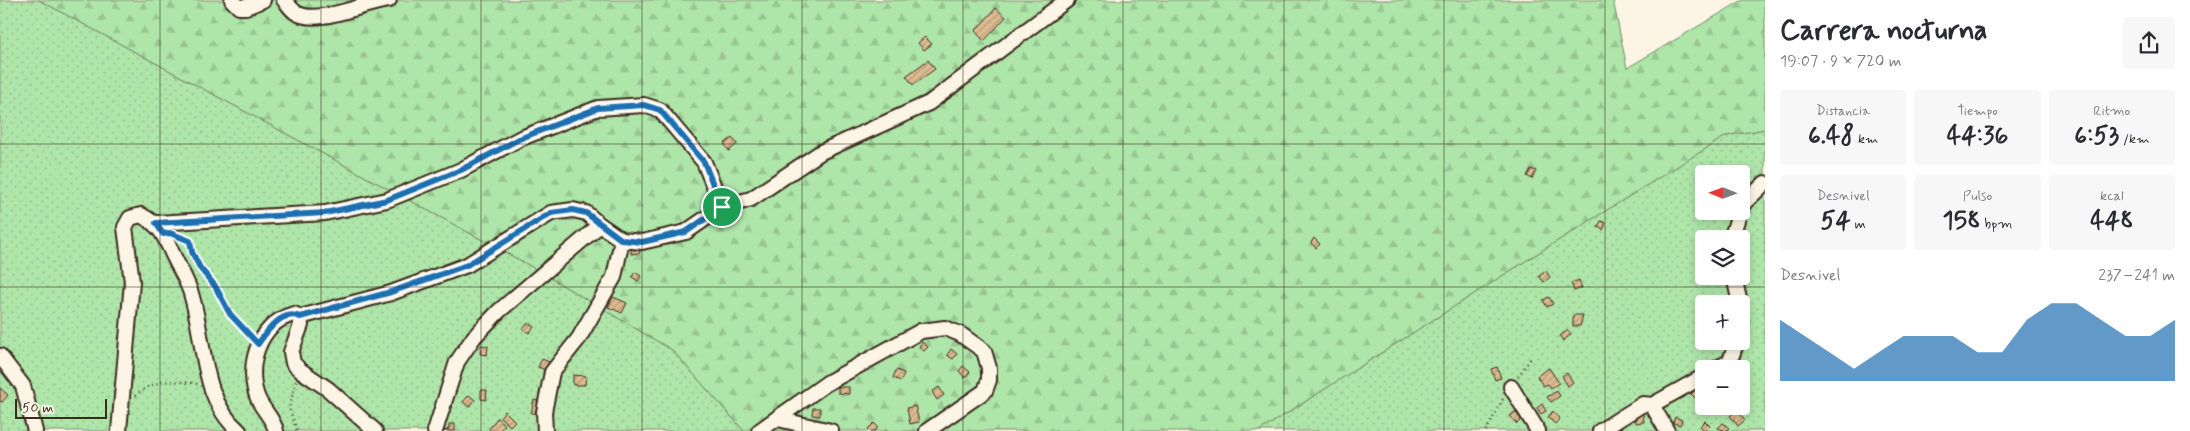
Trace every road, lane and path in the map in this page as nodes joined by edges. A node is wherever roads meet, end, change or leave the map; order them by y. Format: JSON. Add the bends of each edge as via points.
{"nodes":[{"id":1,"x":232,"y":0,"type":"edge"},
{"id":2,"x":263,"y":0,"type":"edge"},
{"id":3,"x":284,"y":0,"type":"edge"},
{"id":4,"x":389,"y":0,"type":"edge"},
{"id":5,"x":1068,"y":0,"type":"edge"},
{"id":6,"x":1765,"y":183,"type":"edge"},
{"id":7,"x":1750,"y":197,"type":"edge"},
{"id":8,"x":722,"y":207,"type":"junction"},
{"id":9,"x":600,"y":225,"type":"junction"},
{"id":10,"x":160,"y":229,"type":"junction"},
{"id":11,"x":622,"y":240,"type":"junction"},
{"id":12,"x":300,"y":317,"type":"junction"},
{"id":13,"x":258,"y":344,"type":"junction"},
{"id":14,"x":0,"y":356,"type":"edge"},
{"id":15,"x":300,"y":370,"type":"junction"},
{"id":16,"x":1695,"y":381,"type":"edge"},
{"id":17,"x":211,"y":386,"type":"junction"},
{"id":18,"x":1510,"y":386,"type":"dead end"},
{"id":19,"x":131,"y":400,"type":"dead end"},
{"id":20,"x":1652,"y":405,"type":"junction"},
{"id":21,"x":778,"y":419,"type":"junction"},
{"id":22,"x":35,"y":431,"type":"edge"},
{"id":23,"x":119,"y":431,"type":"edge"},
{"id":24,"x":239,"y":431,"type":"edge"},
{"id":25,"x":276,"y":431,"type":"edge"},
{"id":26,"x":297,"y":431,"type":"edge"},
{"id":27,"x":375,"y":431,"type":"edge"},
{"id":28,"x":436,"y":431,"type":"edge"},
{"id":29,"x":545,"y":431,"type":"edge"},
{"id":30,"x":759,"y":431,"type":"edge"},
{"id":31,"x":831,"y":431,"type":"edge"},
{"id":32,"x":927,"y":431,"type":"edge"},
{"id":33,"x":1538,"y":431,"type":"edge"},
{"id":34,"x":1600,"y":431,"type":"edge"},
{"id":35,"x":1667,"y":431,"type":"edge"}],
"edges":[{"from":1,"to":2,"type":"street","via":[[239,7],[246,7]]},
{"from":3,"to":4,"type":"street","via":[[296,12],[316,16],[346,12],[365,4]]},
{"from":5,"to":8,"type":"street","via":[[929,103],[821,152],[751,200]]},
{"from":6,"to":7,"type":"street"},
{"from":8,"to":10,"type":"street","via":[[704,162],[660,110],[644,105],[598,108],[519,139],[461,170],[387,200],[325,213]]},
{"from":8,"to":11,"type":"street","via":[[686,232],[642,242]]},
{"from":9,"to":11,"type":"street"},
{"from":9,"to":12,"type":"street","via":[[586,213],[573,210],[551,213],[467,265],[391,292]]},
{"from":9,"to":28,"type":"street","via":[[474,336],[457,362]]},
{"from":10,"to":13,"type":"path","via":[[190,241],[200,268],[215,286],[230,314]]},
{"from":10,"to":17,"type":"street","via":[[192,296]]},
{"from":10,"to":23,"type":"street","via":[[141,215],[130,218],[125,227],[132,282]]},
{"from":11,"to":29,"type":"street","via":[[614,277],[579,338],[552,372],[544,412]]},
{"from":12,"to":13,"type":"street","via":[[294,314],[269,327]]},
{"from":12,"to":15,"type":"street","via":[[301,325],[290,352],[293,363]]},
{"from":13,"to":25,"type":"street","via":[[253,374],[256,390]]},
{"from":14,"to":22,"type":"street","via":[[23,386]]},
{"from":15,"to":26,"type":"path","via":[[288,408]]},
{"from":15,"to":27,"type":"street","via":[[328,389]]},
{"from":16,"to":20,"type":"street"},
{"from":17,"to":19,"type":"path","via":[[170,380],[145,388]]},
{"from":17,"to":24,"type":"street","via":[[219,407]]},
{"from":18,"to":33,"type":"street"},
{"from":20,"to":34,"type":"street","via":[[1643,404]]},
{"from":20,"to":35,"type":"street"},
{"from":21,"to":30,"type":"street"},
{"from":21,"to":31,"type":"street"},
{"from":21,"to":32,"type":"street","via":[[827,383],[864,362],[921,332],[945,328],[984,351],[989,380],[985,391]]}]}
